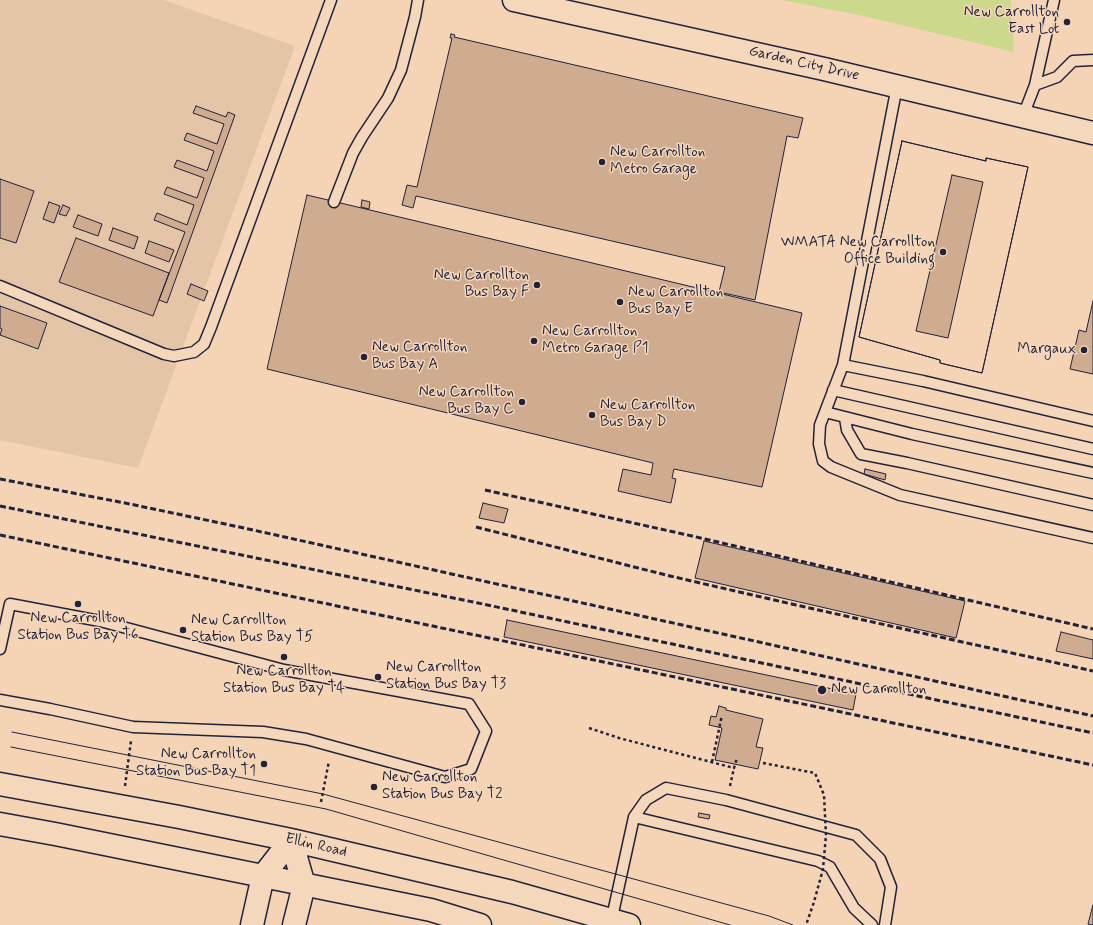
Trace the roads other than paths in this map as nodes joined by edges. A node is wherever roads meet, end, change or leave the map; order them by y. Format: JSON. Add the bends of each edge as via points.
{"nodes":[{"id":1,"x":331,"y":0,"type":"edge"},
{"id":2,"x":418,"y":0,"type":"edge"},
{"id":3,"x":514,"y":0,"type":"edge"},
{"id":4,"x":567,"y":0,"type":"edge"},
{"id":5,"x":1054,"y":0,"type":"edge"},
{"id":6,"x":586,"y":16,"type":"junction"},
{"id":7,"x":1093,"y":60,"type":"edge"},
{"id":8,"x":897,"y":86,"type":"junction"},
{"id":9,"x":1036,"y":86,"type":"junction"},
{"id":10,"x":1023,"y":116,"type":"junction"},
{"id":11,"x":1093,"y":133,"type":"edge"},
{"id":12,"x":334,"y":202,"type":"dead end"},
{"id":13,"x":0,"y":286,"type":"edge"},
{"id":14,"x":844,"y":365,"type":"junction"},
{"id":15,"x":833,"y":390,"type":"junction"},
{"id":16,"x":825,"y":412,"type":"junction"},
{"id":17,"x":845,"y":418,"type":"junction"},
{"id":18,"x":1093,"y":421,"type":"edge"},
{"id":19,"x":1093,"y":450,"type":"edge"},
{"id":20,"x":1093,"y":473,"type":"edge"},
{"id":21,"x":1093,"y":505,"type":"edge"},
{"id":22,"x":1093,"y":538,"type":"edge"},
{"id":23,"x":0,"y":649,"type":"edge"},
{"id":24,"x":0,"y":700,"type":"edge"},
{"id":25,"x":0,"y":784,"type":"edge"},
{"id":26,"x":634,"y":817,"type":"junction"},
{"id":27,"x":0,"y":824,"type":"edge"},
{"id":28,"x":291,"y":840,"type":"junction"},
{"id":29,"x":263,"y":876,"type":"junction"},
{"id":30,"x":304,"y":885,"type":"junction"},
{"id":31,"x":617,"y":923,"type":"edge"},
{"id":32,"x":252,"y":925,"type":"edge"},
{"id":33,"x":294,"y":925,"type":"edge"},
{"id":34,"x":480,"y":925,"type":"edge"},
{"id":35,"x":872,"y":925,"type":"edge"},
{"id":36,"x":885,"y":925,"type":"edge"}],
"edges":[{"from":1,"to":13,"type":"lane","via":[[204,344],[194,352],[174,356],[164,354]]},
{"from":2,"to":12,"type":"lane","via":[[401,70],[388,98],[353,153]]},
{"from":3,"to":6,"type":"street","name":"Garden City Drive"},
{"from":4,"to":6,"type":"street"},
{"from":5,"to":9,"type":"lane"},
{"from":6,"to":8,"type":"street","name":"Garden City Drive"},
{"from":7,"to":9,"type":"lane","via":[[1073,61],[1057,77]]},
{"from":8,"to":10,"type":"street","name":"Garden City Drive"},
{"from":8,"to":14,"type":"lane"},
{"from":9,"to":10,"type":"lane"},
{"from":10,"to":11,"type":"street","name":"Garden City Drive"},
{"from":14,"to":15,"type":"lane"},
{"from":14,"to":18,"type":"lane"},
{"from":15,"to":16,"type":"lane"},
{"from":15,"to":19,"type":"lane"},
{"from":16,"to":17,"type":"lane"},
{"from":16,"to":22,"type":"lane","via":[[820,425],[819,444],[822,461],[831,467],[900,495]]},
{"from":17,"to":20,"type":"lane"},
{"from":17,"to":21,"type":"lane","via":[[848,430],[861,454],[907,462]]},
{"from":23,"to":24,"type":"lane","via":[[10,604],[100,621],[284,670],[469,704],[486,731],[471,769],[444,777],[306,739],[263,732],[133,727]]},
{"from":25,"to":28,"type":"street","name":"Ellin Road"},
{"from":26,"to":31,"type":"lane"},
{"from":26,"to":35,"type":"lane","via":[[818,861],[830,867],[854,908]]},
{"from":26,"to":36,"type":"lane","via":[[646,800],[666,788],[726,800],[856,835],[880,859],[891,887]]},
{"from":27,"to":29,"type":"street"},
{"from":28,"to":29,"type":"street"},
{"from":28,"to":30,"type":"street"},
{"from":28,"to":31,"type":"street","name":"Ellin Road","via":[[512,892]]},
{"from":29,"to":30,"type":"street"},
{"from":29,"to":32,"type":"street"},
{"from":30,"to":33,"type":"street"},
{"from":30,"to":34,"type":"street","via":[[431,910]]}]}
